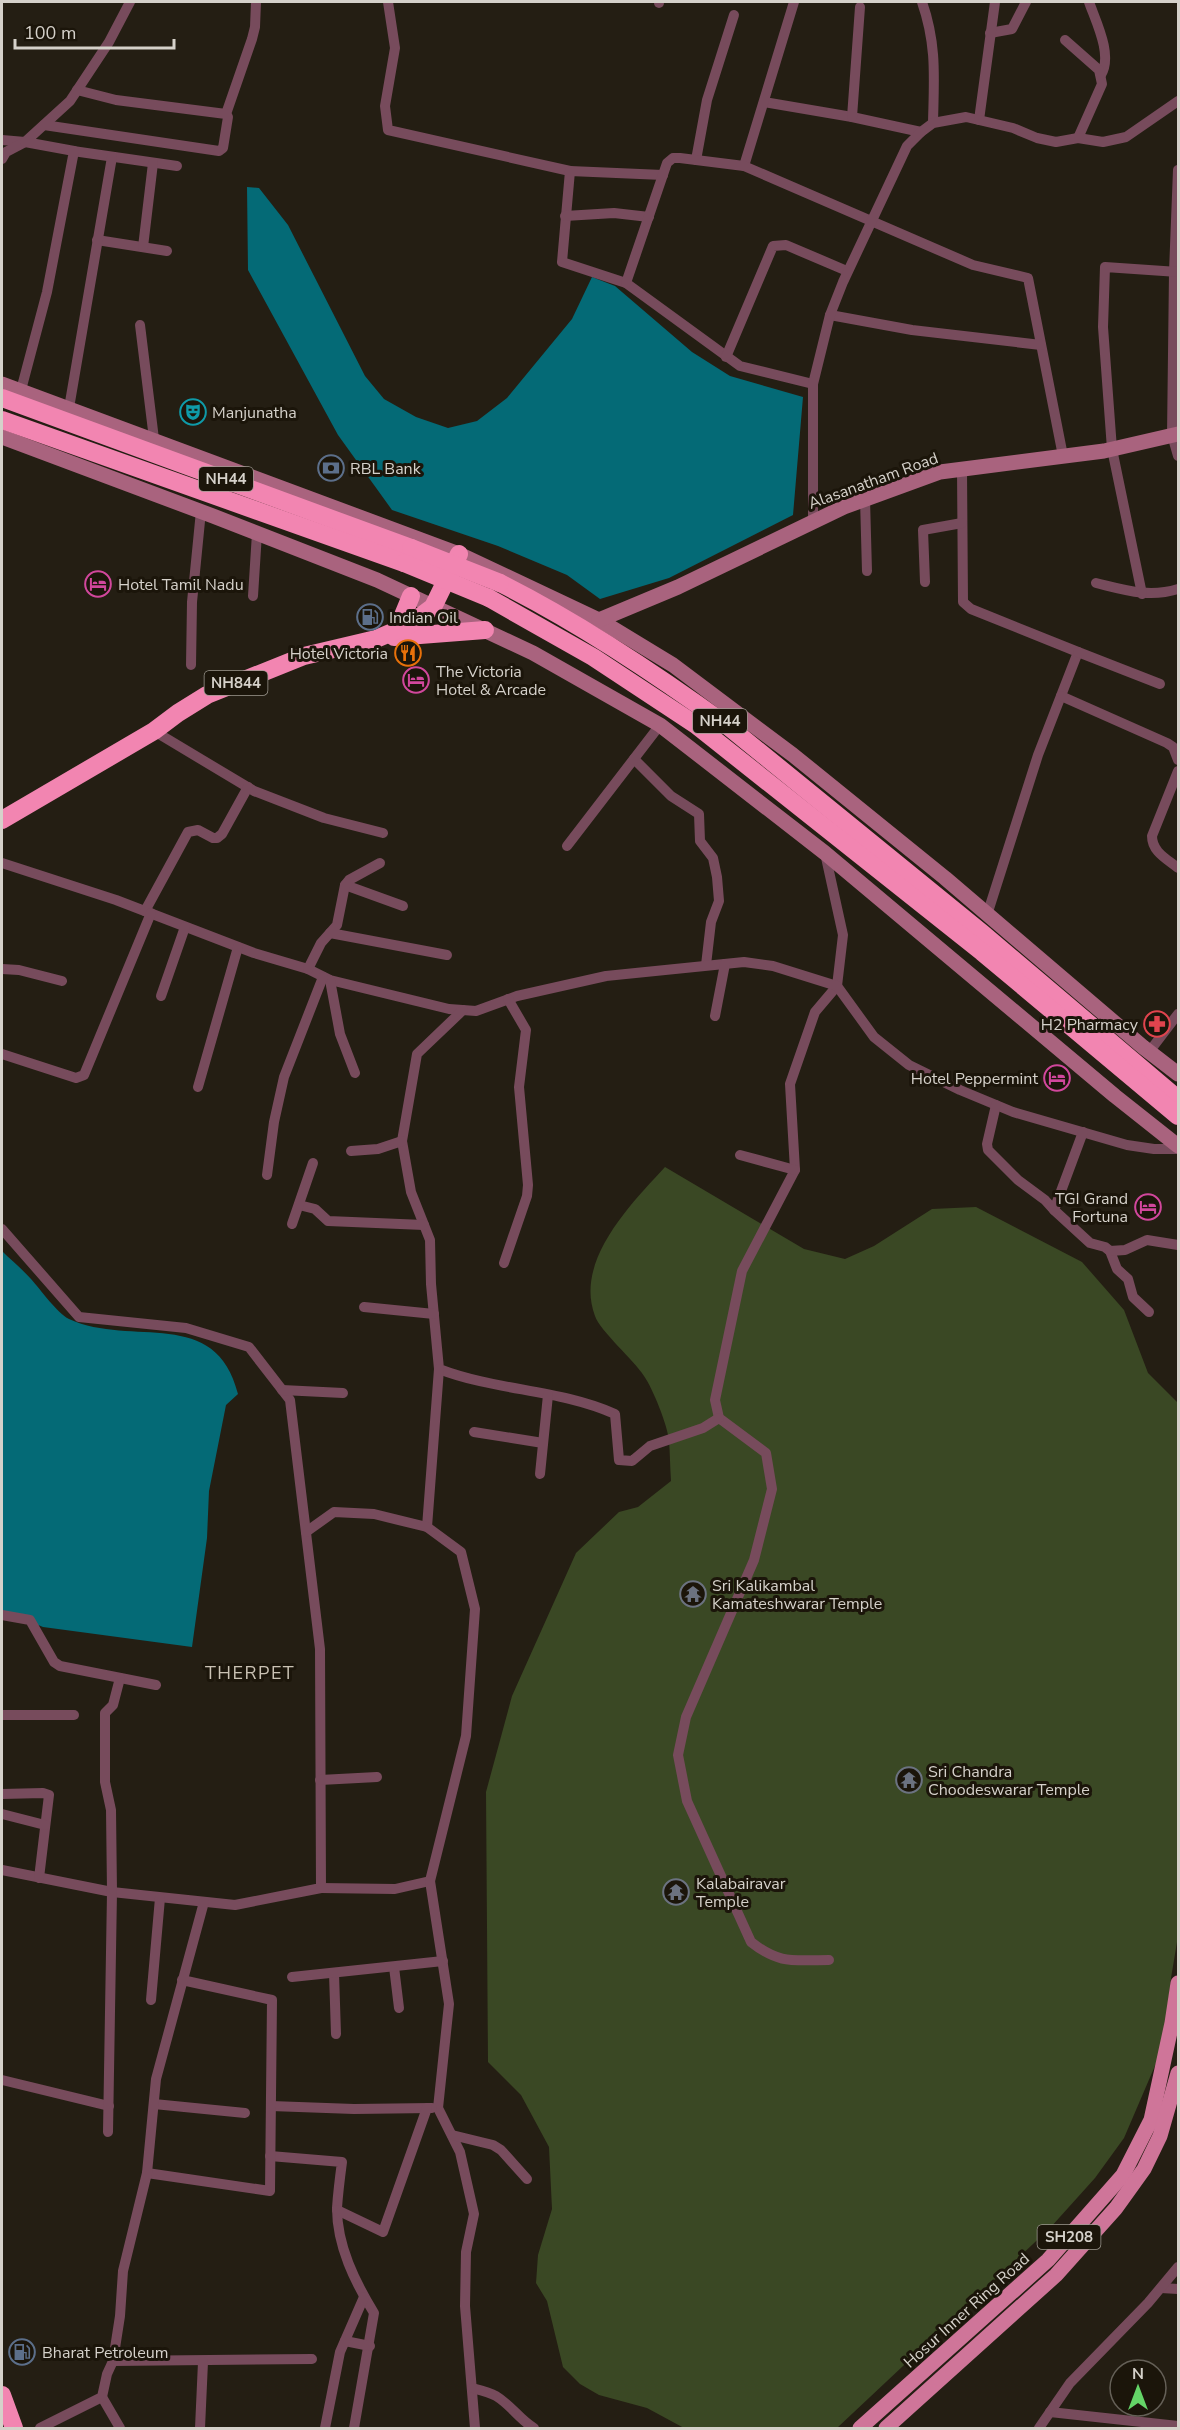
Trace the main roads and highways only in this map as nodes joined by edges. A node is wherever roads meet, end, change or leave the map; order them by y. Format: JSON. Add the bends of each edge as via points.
{"nodes":[{"id":1,"x":2,"y":398,"type":"edge"},
{"id":2,"x":2,"y":420,"type":"edge"},
{"id":3,"x":459,"y":554,"type":"road end"},
{"id":4,"x":408,"y":556,"type":"junction"},
{"id":5,"x":411,"y":596,"type":"road end"},
{"id":6,"x":397,"y":630,"type":"junction"},
{"id":7,"x":485,"y":630,"type":"road end"},
{"id":8,"x":376,"y":639,"type":"junction"},
{"id":9,"x":2,"y":820,"type":"edge"},
{"id":10,"x":1179,"y":1099,"type":"edge"},
{"id":11,"x":1179,"y":1116,"type":"edge"},
{"id":12,"x":1179,"y":1983,"type":"edge"},
{"id":13,"x":1179,"y":2073,"type":"edge"},
{"id":14,"x":2,"y":2395,"type":"edge"},
{"id":15,"x":14,"y":2428,"type":"edge"},
{"id":16,"x":860,"y":2428,"type":"edge"},
{"id":17,"x":886,"y":2428,"type":"edge"}],
"edges":[{"from":1,"to":4,"type":"highway","number":"NH44"},
{"from":2,"to":4,"type":"highway","number":"NH44"},
{"from":3,"to":6,"type":"highway","number":"NH844","via":[[433,607]]},
{"from":4,"to":10,"type":"highway","number":"NH44","bridge":true,"via":[[500,583],[581,628],[686,695],[982,933]]},
{"from":4,"to":11,"type":"highway","number":"NH44","bridge":true,"via":[[593,657],[696,725],[982,952]]},
{"from":5,"to":6,"type":"highway"},
{"from":6,"to":8,"type":"highway","number":"NH844"},
{"from":7,"to":8,"type":"highway"},
{"from":8,"to":9,"type":"highway","number":"NH844","via":[[303,656],[207,695],[154,731]]},
{"from":12,"to":16,"type":"main road","name":"Hosur Inner Ring Road","number":"SH208","via":[[1150,2120],[1123,2175],[1048,2260]]},
{"from":13,"to":17,"type":"main road","name":"Hosur Inner Ring Road","number":"SH208","via":[[1160,2136],[1144,2169],[1116,2208],[1056,2275]]},
{"from":14,"to":15,"type":"highway"}]}
